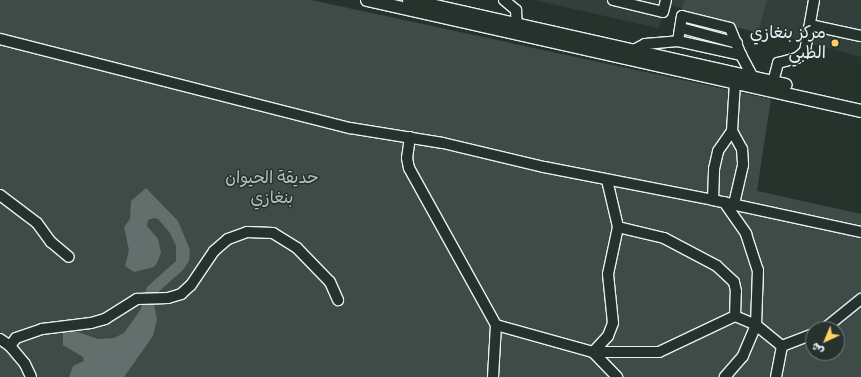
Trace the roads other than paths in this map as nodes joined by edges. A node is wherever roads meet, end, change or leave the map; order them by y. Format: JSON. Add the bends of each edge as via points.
{"nodes":[{"id":1,"x":367,"y":0,"type":"edge"},
{"id":2,"x":409,"y":0,"type":"edge"},
{"id":3,"x":504,"y":0,"type":"edge"},
{"id":4,"x":613,"y":0,"type":"edge"},
{"id":5,"x":666,"y":0,"type":"edge"},
{"id":6,"x":814,"y":0,"type":"edge"},
{"id":7,"x":810,"y":25,"type":"junction"},
{"id":8,"x":517,"y":28,"type":"junction"},
{"id":9,"x":861,"y":36,"type":"edge"},
{"id":10,"x":0,"y":39,"type":"edge"},
{"id":11,"x":678,"y":41,"type":"junction"},
{"id":12,"x":632,"y":51,"type":"junction"},
{"id":13,"x":742,"y":55,"type":"junction"},
{"id":14,"x":752,"y":76,"type":"junction"},
{"id":15,"x":735,"y":82,"type":"junction"},
{"id":16,"x":773,"y":82,"type":"junction"},
{"id":17,"x":861,"y":102,"type":"edge"},
{"id":18,"x":861,"y":111,"type":"edge"},
{"id":19,"x":732,"y":132,"type":"junction"},
{"id":20,"x":410,"y":137,"type":"junction"},
{"id":21,"x":607,"y":180,"type":"junction"},
{"id":22,"x":0,"y":195,"type":"edge"},
{"id":23,"x":713,"y":200,"type":"junction"},
{"id":24,"x":729,"y":204,"type":"junction"},
{"id":25,"x":618,"y":227,"type":"junction"},
{"id":26,"x":861,"y":232,"type":"edge"},
{"id":27,"x":69,"y":257,"type":"dead end"},
{"id":28,"x":861,"y":299,"type":"edge"},
{"id":29,"x":338,"y":300,"type":"dead end"},
{"id":30,"x":735,"y":316,"type":"junction"},
{"id":31,"x":834,"y":321,"type":"edge"},
{"id":32,"x":496,"y":325,"type":"junction"},
{"id":33,"x":756,"y":325,"type":"junction"},
{"id":34,"x":805,"y":337,"type":"edge"},
{"id":35,"x":0,"y":339,"type":"edge"},
{"id":36,"x":10,"y":346,"type":"junction"},
{"id":37,"x":782,"y":346,"type":"junction"},
{"id":38,"x":593,"y":352,"type":"junction"},
{"id":39,"x":32,"y":377,"type":"edge"},
{"id":40,"x":493,"y":377,"type":"edge"},
{"id":41,"x":617,"y":377,"type":"edge"},
{"id":42,"x":725,"y":377,"type":"edge"},
{"id":43,"x":776,"y":377,"type":"edge"}],
"edges":[{"from":1,"to":8,"type":"main road"},
{"from":2,"to":8,"type":"main road"},
{"from":3,"to":8,"type":"lane","via":[[516,10]]},
{"from":4,"to":5,"type":"lane","via":[[663,12]]},
{"from":6,"to":7,"type":"lane"},
{"from":7,"to":9,"type":"lane"},
{"from":7,"to":16,"type":"lane","via":[[805,51],[797,58],[778,64]]},
{"from":8,"to":12,"type":"main road"},
{"from":8,"to":15,"type":"main road"},
{"from":10,"to":20,"type":"lane","via":[[350,128]]},
{"from":11,"to":12,"type":"lane","via":[[645,44]]},
{"from":11,"to":13,"type":"lane"},
{"from":11,"to":13,"type":"lane","via":[[682,16],[726,27],[732,31]]},
{"from":12,"to":14,"type":"main road"},
{"from":13,"to":14,"type":"lane"},
{"from":14,"to":16,"type":"main road"},
{"from":15,"to":18,"type":"main road"},
{"from":15,"to":19,"type":"lane"},
{"from":16,"to":17,"type":"main road"},
{"from":19,"to":23,"type":"lane","via":[[718,151],[714,169]]},
{"from":19,"to":24,"type":"lane","via":[[742,149],[743,165]]},
{"from":20,"to":21,"type":"lane"},
{"from":20,"to":32,"type":"lane","via":[[407,158],[409,168]]},
{"from":21,"to":23,"type":"lane"},
{"from":21,"to":25,"type":"lane"},
{"from":22,"to":27,"type":"lane","via":[[37,223],[51,242]]},
{"from":23,"to":24,"type":"lane"},
{"from":24,"to":26,"type":"lane"},
{"from":24,"to":33,"type":"lane","via":[[755,254],[758,270]]},
{"from":25,"to":30,"type":"lane","via":[[664,238],[718,266],[734,282]]},
{"from":25,"to":38,"type":"lane","via":[[607,280],[613,323],[608,336]]},
{"from":28,"to":31,"type":"lane"},
{"from":29,"to":36,"type":"lane","via":[[330,282],[297,248],[273,233],[247,232],[228,239],[214,251],[191,285],[181,294],[162,298],[141,298],[105,319],[42,329],[16,338]]},
{"from":30,"to":33,"type":"lane"},
{"from":30,"to":38,"type":"lane","via":[[660,352]]},
{"from":32,"to":38,"type":"lane"},
{"from":32,"to":40,"type":"lane"},
{"from":33,"to":37,"type":"lane"},
{"from":33,"to":42,"type":"lane","via":[[743,356]]},
{"from":34,"to":37,"type":"lane"},
{"from":35,"to":36,"type":"lane"},
{"from":36,"to":39,"type":"lane"},
{"from":37,"to":43,"type":"lane"},
{"from":38,"to":41,"type":"lane"}]}
